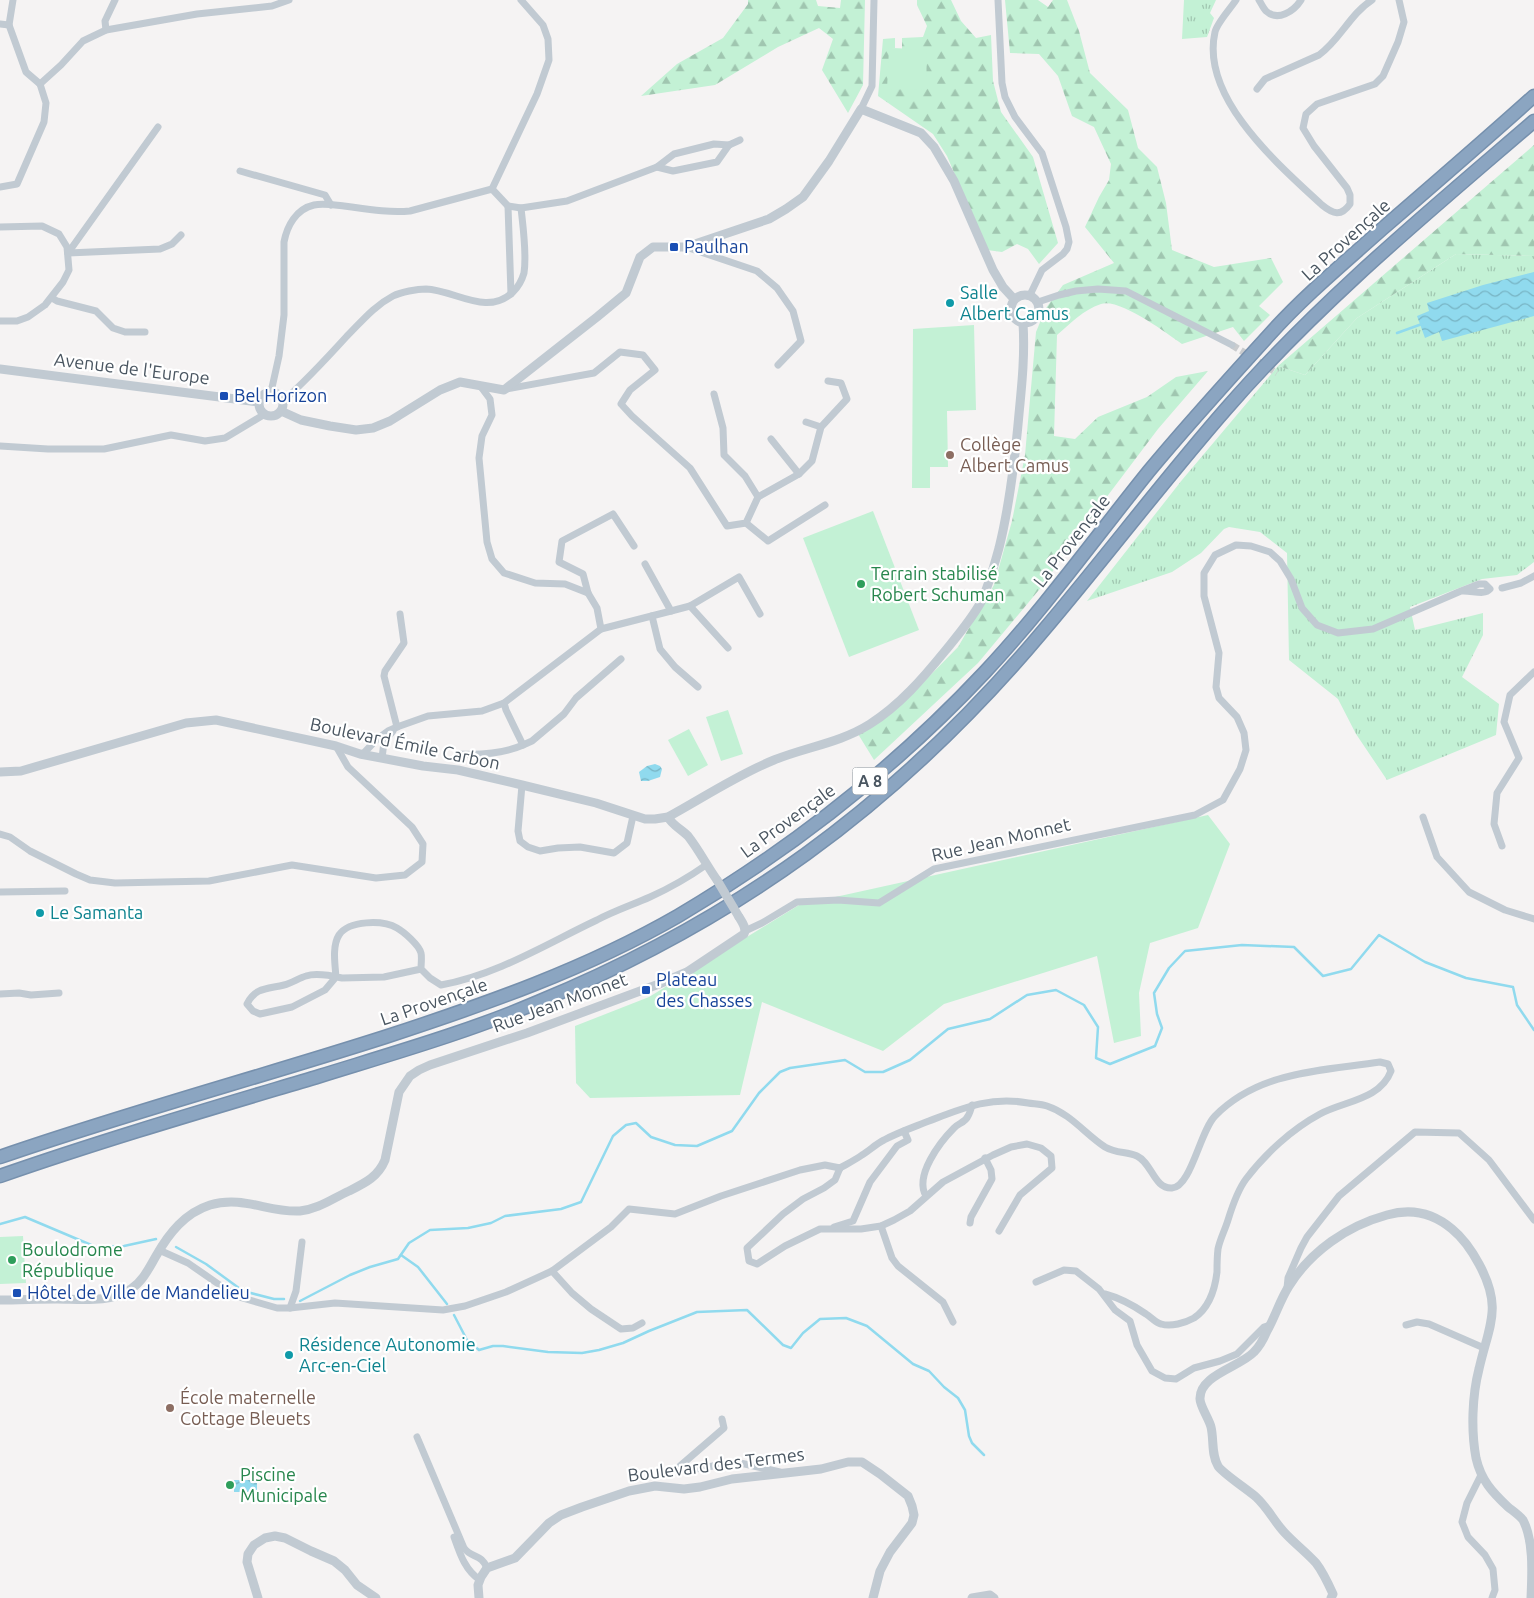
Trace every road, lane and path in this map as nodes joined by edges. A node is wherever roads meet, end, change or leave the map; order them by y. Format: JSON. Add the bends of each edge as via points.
{"nodes":[{"id":1,"x":12,"y":0,"type":"edge"},
{"id":2,"x":115,"y":0,"type":"edge"},
{"id":3,"x":289,"y":0,"type":"edge"},
{"id":4,"x":521,"y":0,"type":"edge"},
{"id":5,"x":874,"y":0,"type":"edge"},
{"id":6,"x":998,"y":0,"type":"edge"},
{"id":7,"x":1236,"y":0,"type":"edge"},
{"id":8,"x":1259,"y":0,"type":"edge"},
{"id":9,"x":1301,"y":0,"type":"edge"},
{"id":10,"x":1372,"y":0,"type":"edge"},
{"id":11,"x":1399,"y":0,"type":"edge"},
{"id":12,"x":0,"y":24,"type":"edge"},
{"id":13,"x":9,"y":25,"type":"junction"},
{"id":14,"x":106,"y":30,"type":"junction"},
{"id":15,"x":40,"y":84,"type":"junction"},
{"id":16,"x":1257,"y":89,"type":"dead end"},
{"id":17,"x":1534,"y":96,"type":"edge"},
{"id":18,"x":861,"y":109,"type":"junction"},
{"id":19,"x":1534,"y":121,"type":"edge"},
{"id":20,"x":158,"y":127,"type":"dead end"},
{"id":21,"x":740,"y":140,"type":"dead end"},
{"id":22,"x":729,"y":145,"type":"junction"},
{"id":23,"x":657,"y":167,"type":"junction"},
{"id":24,"x":240,"y":171,"type":"dead end"},
{"id":25,"x":0,"y":188,"type":"edge"},
{"id":26,"x":492,"y":189,"type":"junction"},
{"id":27,"x":331,"y":205,"type":"junction"},
{"id":28,"x":508,"y":206,"type":"junction"},
{"id":29,"x":521,"y":208,"type":"junction"},
{"id":30,"x":0,"y":227,"type":"edge"},
{"id":31,"x":181,"y":235,"type":"dead end"},
{"id":32,"x":686,"y":248,"type":"junction"},
{"id":33,"x":68,"y":253,"type":"junction"},
{"id":34,"x":511,"y":294,"type":"junction"},
{"id":35,"x":1030,"y":296,"type":"junction"},
{"id":36,"x":52,"y":298,"type":"junction"},
{"id":37,"x":1014,"y":299,"type":"junction"},
{"id":38,"x":1038,"y":302,"type":"junction"},
{"id":39,"x":0,"y":321,"type":"edge"},
{"id":40,"x":1023,"y":324,"type":"junction"},
{"id":41,"x":145,"y":332,"type":"dead end"},
{"id":42,"x":1232,"y":345,"type":"tunnel mouth"},
{"id":43,"x":778,"y":366,"type":"dead end"},
{"id":44,"x":0,"y":368,"type":"edge"},
{"id":45,"x":828,"y":381,"type":"dead end"},
{"id":46,"x":481,"y":387,"type":"junction"},
{"id":47,"x":504,"y":390,"type":"junction"},
{"id":48,"x":271,"y":392,"type":"junction"},
{"id":49,"x":714,"y":394,"type":"dead end"},
{"id":50,"x":283,"y":400,"type":"junction"},
{"id":51,"x":259,"y":402,"type":"junction"},
{"id":52,"x":281,"y":411,"type":"junction"},
{"id":53,"x":265,"y":414,"type":"junction"},
{"id":54,"x":806,"y":422,"type":"dead end"},
{"id":55,"x":821,"y":427,"type":"junction"},
{"id":56,"x":771,"y":439,"type":"dead end"},
{"id":57,"x":0,"y":446,"type":"edge"},
{"id":58,"x":799,"y":474,"type":"junction"},
{"id":59,"x":758,"y":497,"type":"junction"},
{"id":60,"x":825,"y":505,"type":"dead end"},
{"id":61,"x":746,"y":523,"type":"junction"},
{"id":62,"x":634,"y":546,"type":"dead end"},
{"id":63,"x":645,"y":564,"type":"dead end"},
{"id":64,"x":1534,"y":576,"type":"edge"},
{"id":65,"x":588,"y":594,"type":"junction"},
{"id":66,"x":690,"y":606,"type":"junction"},
{"id":67,"x":671,"y":612,"type":"junction"},
{"id":68,"x":400,"y":614,"type":"dead end"},
{"id":69,"x":760,"y":614,"type":"dead end"},
{"id":70,"x":652,"y":616,"type":"junction"},
{"id":71,"x":600,"y":629,"type":"junction"},
{"id":72,"x":728,"y":648,"type":"dead end"},
{"id":73,"x":621,"y":659,"type":"dead end"},
{"id":74,"x":1534,"y":672,"type":"edge"},
{"id":75,"x":698,"y":687,"type":"dead end"},
{"id":76,"x":504,"y":703,"type":"junction"},
{"id":77,"x":397,"y":727,"type":"junction"},
{"id":78,"x":523,"y":745,"type":"junction"},
{"id":79,"x":336,"y":746,"type":"junction"},
{"id":80,"x":458,"y":754,"type":"dead end"},
{"id":81,"x":362,"y":755,"type":"junction"},
{"id":82,"x":382,"y":758,"type":"junction"},
{"id":83,"x":0,"y":772,"type":"edge"},
{"id":84,"x":522,"y":785,"type":"junction"},
{"id":85,"x":633,"y":816,"type":"junction"},
{"id":86,"x":668,"y":817,"type":"junction"},
{"id":87,"x":1423,"y":817,"type":"dead end"},
{"id":88,"x":0,"y":834,"type":"edge"},
{"id":89,"x":1502,"y":846,"type":"dead end"},
{"id":90,"x":706,"y":865,"type":"junction"},
{"id":91,"x":65,"y":891,"type":"dead end"},
{"id":92,"x":0,"y":892,"type":"edge"},
{"id":93,"x":1534,"y":919,"type":"edge"},
{"id":94,"x":745,"y":931,"type":"junction"},
{"id":95,"x":421,"y":969,"type":"junction"},
{"id":96,"x":336,"y":977,"type":"junction"},
{"id":97,"x":59,"y":993,"type":"dead end"},
{"id":98,"x":0,"y":994,"type":"edge"},
{"id":99,"x":972,"y":1105,"type":"junction"},
{"id":100,"x":904,"y":1130,"type":"junction"},
{"id":101,"x":0,"y":1157,"type":"edge"},
{"id":102,"x":985,"y":1158,"type":"junction"},
{"id":103,"x":840,"y":1168,"type":"junction"},
{"id":104,"x":0,"y":1176,"type":"edge"},
{"id":105,"x":926,"y":1196,"type":"junction"},
{"id":106,"x":1534,"y":1220,"type":"edge"},
{"id":107,"x":970,"y":1223,"type":"dead end"},
{"id":108,"x":881,"y":1226,"type":"junction"},
{"id":109,"x":828,"y":1229,"type":"junction"},
{"id":110,"x":999,"y":1231,"type":"dead end"},
{"id":111,"x":302,"y":1242,"type":"dead end"},
{"id":112,"x":159,"y":1250,"type":"junction"},
{"id":113,"x":552,"y":1271,"type":"junction"},
{"id":114,"x":1036,"y":1282,"type":"dead end"},
{"id":115,"x":1288,"y":1288,"type":"junction"},
{"id":116,"x":1105,"y":1294,"type":"junction"},
{"id":117,"x":0,"y":1300,"type":"edge"},
{"id":118,"x":290,"y":1308,"type":"junction"},
{"id":119,"x":952,"y":1322,"type":"dead end"},
{"id":120,"x":642,"y":1323,"type":"dead end"},
{"id":121,"x":1270,"y":1325,"type":"junction"},
{"id":122,"x":1406,"y":1325,"type":"dead end"},
{"id":123,"x":1484,"y":1348,"type":"junction"},
{"id":124,"x":722,"y":1419,"type":"dead end"},
{"id":125,"x":417,"y":1437,"type":"dead end"},
{"id":126,"x":424,"y":1467,"type":"dead end"},
{"id":127,"x":785,"y":1474,"type":"junction"},
{"id":128,"x":1481,"y":1475,"type":"junction"},
{"id":129,"x":1533,"y":1549,"type":"edge"},
{"id":130,"x":487,"y":1568,"type":"junction"},
{"id":131,"x":480,"y":1580,"type":"junction"},
{"id":132,"x":258,"y":1598,"type":"edge"},
{"id":133,"x":376,"y":1598,"type":"edge"},
{"id":134,"x":479,"y":1598,"type":"edge"},
{"id":135,"x":873,"y":1598,"type":"edge"},
{"id":136,"x":972,"y":1598,"type":"edge"},
{"id":137,"x":994,"y":1598,"type":"edge"},
{"id":138,"x":1331,"y":1598,"type":"edge"},
{"id":139,"x":1492,"y":1598,"type":"edge"},
{"id":140,"x":1531,"y":1598,"type":"edge"}],
"edges":[{"from":1,"to":13,"type":"street"},
{"from":2,"to":14,"type":"street","via":[[105,22]]},
{"from":3,"to":14,"type":"street","via":[[272,6],[197,14]]},
{"from":4,"to":26,"type":"street","via":[[543,25],[548,39],[549,60],[537,94]]},
{"from":5,"to":18,"type":"street","via":[[872,86]]},
{"from":6,"to":35,"type":"street","via":[[1005,97],[1015,117],[1042,153],[1069,242],[1064,254],[1042,270]]},
{"from":7,"to":11,"type":"street","via":[[1215,31],[1214,58],[1224,93],[1243,124],[1280,166],[1328,210],[1338,213],[1345,211],[1350,204],[1350,195],[1303,128],[1306,114],[1316,104],[1375,84],[1383,76],[1404,22]]},
{"from":8,"to":9,"type":"street","via":[[1266,11],[1275,15],[1295,9]]},
{"from":10,"to":16,"type":"street","via":[[1357,11],[1327,49],[1265,79]]},
{"from":12,"to":13,"type":"street"},
{"from":13,"to":15,"type":"street","via":[[26,72]]},
{"from":14,"to":15,"type":"street","via":[[83,41]]},
{"from":15,"to":25,"type":"street","via":[[46,103],[44,122],[17,184]]},
{"from":17,"to":101,"type":"highway","name":"La Provençale","number":"A 8","via":[[1275,328],[1153,467],[1034,617],[986,671],[926,732],[797,839],[675,918],[530,987],[465,1011]]},
{"from":18,"to":32,"type":"street","via":[[803,197],[769,219]]},
{"from":18,"to":37,"type":"street","via":[[921,134],[934,147],[954,181],[993,270]]},
{"from":19,"to":104,"type":"highway","name":"La Provençale","number":"A 8","via":[[1357,275],[1289,340],[1226,408],[1042,633],[998,681],[936,746],[808,853],[684,932],[607,972],[536,1003],[469,1029],[71,1151]]},
{"from":20,"to":33,"type":"street"},
{"from":21,"to":22,"type":"street"},
{"from":22,"to":23,"type":"street","via":[[714,144],[674,154]]},
{"from":22,"to":23,"type":"street","via":[[717,162],[673,171]]},
{"from":23,"to":29,"type":"street","via":[[567,201]]},
{"from":24,"to":27,"type":"street","via":[[325,195]]},
{"from":26,"to":27,"type":"street","via":[[410,211]]},
{"from":26,"to":28,"type":"street"},
{"from":27,"to":48,"type":"street","via":[[306,208],[286,230],[284,315]]},
{"from":28,"to":29,"type":"street"},
{"from":28,"to":34,"type":"street"},
{"from":29,"to":34,"type":"street","via":[[524,273]]},
{"from":30,"to":33,"type":"street","via":[[42,226],[60,234]]},
{"from":31,"to":33,"type":"street","via":[[160,249]]},
{"from":32,"to":43,"type":"street","via":[[757,271],[777,288],[793,311],[801,341]]},
{"from":32,"to":47,"type":"street","via":[[653,247],[640,257],[626,292]]},
{"from":33,"to":36,"type":"street","via":[[69,270]]},
{"from":34,"to":50,"type":"street","via":[[495,302],[482,303],[425,289],[395,295],[375,307]]},
{"from":35,"to":37,"type":"street","via":[[1021,295]]},
{"from":35,"to":38,"type":"street"},
{"from":36,"to":39,"type":"street","via":[[28,317]]},
{"from":36,"to":41,"type":"street","via":[[96,311],[113,328]]},
{"from":37,"to":40,"type":"street","via":[[1010,307],[1012,316]]},
{"from":38,"to":40,"type":"street","via":[[1037,317]]},
{"from":38,"to":42,"type":"street","via":[[1076,291],[1126,291]]},
{"from":40,"to":86,"type":"street","via":[[1024,369],[1010,498],[990,580],[967,624],[921,679],[871,724],[844,738],[760,766]]},
{"from":44,"to":51,"type":"street","name":"Avenue de l'Europe"},
{"from":45,"to":55,"type":"street","via":[[841,383],[847,399]]},
{"from":46,"to":47,"type":"street"},
{"from":46,"to":52,"type":"street","via":[[460,382],[446,387],[373,428],[356,430],[311,422]]},
{"from":46,"to":65,"type":"street","via":[[490,399],[492,415],[482,436],[479,458],[487,542],[492,559],[504,573],[535,583],[565,584]]},
{"from":47,"to":61,"type":"street","via":[[594,373],[620,352],[643,355],[654,370],[630,390],[621,404],[690,468],[727,526]]},
{"from":48,"to":50,"type":"street"},
{"from":48,"to":51,"type":"street","via":[[263,395]]},
{"from":49,"to":59,"type":"street","via":[[723,428],[724,455],[745,476]]},
{"from":50,"to":52,"type":"street"},
{"from":51,"to":53,"type":"street"},
{"from":52,"to":53,"type":"street","via":[[275,415]]},
{"from":53,"to":57,"type":"street","via":[[225,438],[205,441],[171,435],[104,449]]},
{"from":54,"to":55,"type":"street"},
{"from":55,"to":58,"type":"street","via":[[812,461]]},
{"from":56,"to":58,"type":"street"},
{"from":58,"to":59,"type":"street"},
{"from":59,"to":61,"type":"street"},
{"from":60,"to":61,"type":"street","via":[[768,541]]},
{"from":62,"to":65,"type":"street","via":[[613,514],[562,542],[560,562],[582,574]]},
{"from":63,"to":67,"type":"street"},
{"from":64,"to":94,"type":"street","name":"Rue Jean Monnet","via":[[1487,592],[1461,591],[1373,629],[1338,633],[1317,625],[1302,608],[1287,574],[1270,552],[1236,545],[1215,555],[1204,573],[1204,596],[1219,653],[1216,687],[1219,698],[1237,718],[1246,750],[1223,800],[1195,815],[934,869],[879,903],[797,902]]},
{"from":65,"to":71,"type":"street","via":[[597,608]]},
{"from":66,"to":67,"type":"street"},
{"from":66,"to":69,"type":"street","via":[[739,577]]},
{"from":66,"to":72,"type":"street"},
{"from":67,"to":70,"type":"street"},
{"from":68,"to":77,"type":"street","via":[[404,643],[384,676]]},
{"from":70,"to":71,"type":"street"},
{"from":70,"to":75,"type":"street","via":[[660,649]]},
{"from":71,"to":76,"type":"street"},
{"from":73,"to":78,"type":"street","via":[[576,698],[564,714]]},
{"from":74,"to":89,"type":"street","via":[[1510,695],[1504,722],[1519,758],[1497,793],[1494,824]]},
{"from":76,"to":77,"type":"street","via":[[482,711],[428,716]]},
{"from":76,"to":78,"type":"street"},
{"from":77,"to":81,"type":"street","via":[[377,739]]},
{"from":77,"to":82,"type":"street","via":[[384,742]]},
{"from":78,"to":80,"type":"street","via":[[512,750]]},
{"from":79,"to":81,"type":"street","name":"Boulevard Émile Carbon"},
{"from":79,"to":83,"type":"street","name":"Boulevard Émile Carbon","via":[[216,720],[186,723],[21,771]]},
{"from":79,"to":88,"type":"street","via":[[348,768],[412,826],[423,844],[422,862],[405,875],[376,878],[292,865],[209,881],[115,883],[90,880]]},
{"from":81,"to":82,"type":"street","name":"Boulevard Émile Carbon"},
{"from":82,"to":84,"type":"street","name":"Boulevard Émile Carbon","via":[[458,770]]},
{"from":84,"to":85,"type":"street","name":"Boulevard Émile Carbon","via":[[596,803]]},
{"from":84,"to":85,"type":"street","via":[[520,841],[540,851],[580,847],[614,853],[627,843]]},
{"from":85,"to":86,"type":"street","name":"Boulevard Émile Carbon"},
{"from":86,"to":90,"type":"street","via":[[688,837]]},
{"from":87,"to":93,"type":"street","via":[[1437,857],[1469,892],[1505,910]]},
{"from":90,"to":94,"type":"street","bridge":true},
{"from":90,"to":95,"type":"street","via":[[650,898],[487,973],[442,985]]},
{"from":91,"to":92,"type":"street"},
{"from":94,"to":112,"type":"street","name":"Rue Jean Monnet","via":[[742,937],[695,967],[659,984],[419,1070],[410,1076],[399,1092],[381,1170],[364,1184],[322,1206],[300,1211],[241,1201],[211,1205],[182,1221]]},
{"from":95,"to":96,"type":"street","via":[[384,977]]},
{"from":95,"to":96,"type":"street","via":[[421,953],[414,942],[397,928],[376,922],[350,926],[340,934],[335,944]]},
{"from":96,"to":96,"type":"street","via":[[325,990],[292,1007],[260,1014],[247,1004],[251,995],[307,975]]},
{"from":97,"to":98,"type":"street"},
{"from":99,"to":100,"type":"street"},
{"from":99,"to":105,"type":"street","via":[[968,1117],[952,1129],[931,1157],[922,1183]]},
{"from":99,"to":116,"type":"street","via":[[1013,1100],[1046,1106],[1075,1121],[1104,1146],[1138,1156],[1163,1187],[1171,1188],[1182,1184],[1187,1176],[1213,1118],[1261,1084],[1301,1073],[1380,1062],[1388,1064],[1391,1071],[1388,1080],[1356,1101],[1320,1114],[1300,1127],[1276,1146],[1244,1181],[1221,1237],[1215,1284],[1204,1309],[1183,1323],[1159,1324],[1126,1302]]},
{"from":100,"to":103,"type":"street"},
{"from":100,"to":109,"type":"street","via":[[908,1140],[897,1146],[870,1182],[853,1221]]},
{"from":102,"to":105,"type":"street","via":[[943,1182]]},
{"from":102,"to":107,"type":"street","via":[[992,1179]]},
{"from":102,"to":110,"type":"street","via":[[1027,1144],[1041,1148],[1051,1156],[1052,1168],[1020,1195]]},
{"from":103,"to":109,"type":"street","via":[[835,1180],[803,1199],[758,1236],[748,1248],[749,1261],[757,1264],[820,1229]]},
{"from":103,"to":113,"type":"street","via":[[825,1165],[800,1170],[675,1214],[629,1209]]},
{"from":105,"to":108,"type":"street","via":[[910,1211]]},
{"from":106,"to":115,"type":"street","via":[[1489,1160],[1459,1132],[1415,1132],[1339,1196],[1307,1237],[1288,1278]]},
{"from":108,"to":109,"type":"street"},
{"from":108,"to":119,"type":"street","via":[[892,1258],[943,1302]]},
{"from":111,"to":118,"type":"street","via":[[296,1291]]},
{"from":112,"to":117,"type":"street","name":"Rue Jean Monnet","via":[[140,1280],[120,1295],[92,1299]]},
{"from":112,"to":118,"type":"street","via":[[188,1263],[239,1297],[276,1308]]},
{"from":113,"to":118,"type":"street","via":[[506,1292],[452,1309],[335,1302]]},
{"from":113,"to":120,"type":"street","via":[[591,1309],[621,1329]]},
{"from":114,"to":116,"type":"street","via":[[1064,1270],[1076,1271]]},
{"from":115,"to":121,"type":"street"},
{"from":115,"to":123,"type":"street","via":[[1314,1255],[1356,1227],[1390,1214],[1425,1213],[1444,1222],[1458,1234],[1473,1253],[1490,1286],[1492,1312]]},
{"from":116,"to":121,"type":"street","via":[[1115,1310],[1130,1321],[1137,1345],[1152,1371],[1165,1378],[1176,1379],[1194,1368],[1237,1354]]},
{"from":121,"to":138,"type":"street","via":[[1255,1351],[1213,1377],[1205,1385],[1200,1399],[1211,1428],[1218,1467],[1261,1502],[1284,1532],[1316,1564],[1333,1594]]},
{"from":122,"to":123,"type":"street","via":[[1417,1322],[1429,1324]]},
{"from":123,"to":128,"type":"street","via":[[1474,1393],[1476,1456]]},
{"from":124,"to":127,"type":"street","via":[[724,1428],[680,1466],[684,1472],[736,1462]]},
{"from":125,"to":130,"type":"street","via":[[464,1548],[467,1553],[480,1558]]},
{"from":126,"to":131,"type":"street","via":[[464,1562],[471,1574]]},
{"from":127,"to":130,"type":"street","name":"Boulevard des Termes","via":[[684,1489],[655,1486],[629,1491],[561,1515],[549,1522],[515,1558]]},
{"from":127,"to":135,"type":"street","name":"Boulevard des Termes","via":[[862,1462],[908,1496],[914,1515],[912,1523],[880,1571]]},
{"from":128,"to":129,"type":"street","via":[[1488,1488],[1523,1520]]},
{"from":128,"to":139,"type":"street","via":[[1462,1522],[1468,1537],[1486,1555],[1493,1569]]},
{"from":129,"to":140,"type":"street"},
{"from":130,"to":131,"type":"street"},
{"from":131,"to":134,"type":"street"},
{"from":132,"to":133,"type":"street","via":[[248,1554],[265,1538],[275,1536],[334,1561],[357,1585]]},
{"from":136,"to":137,"type":"street","via":[[990,1595]]}]}
